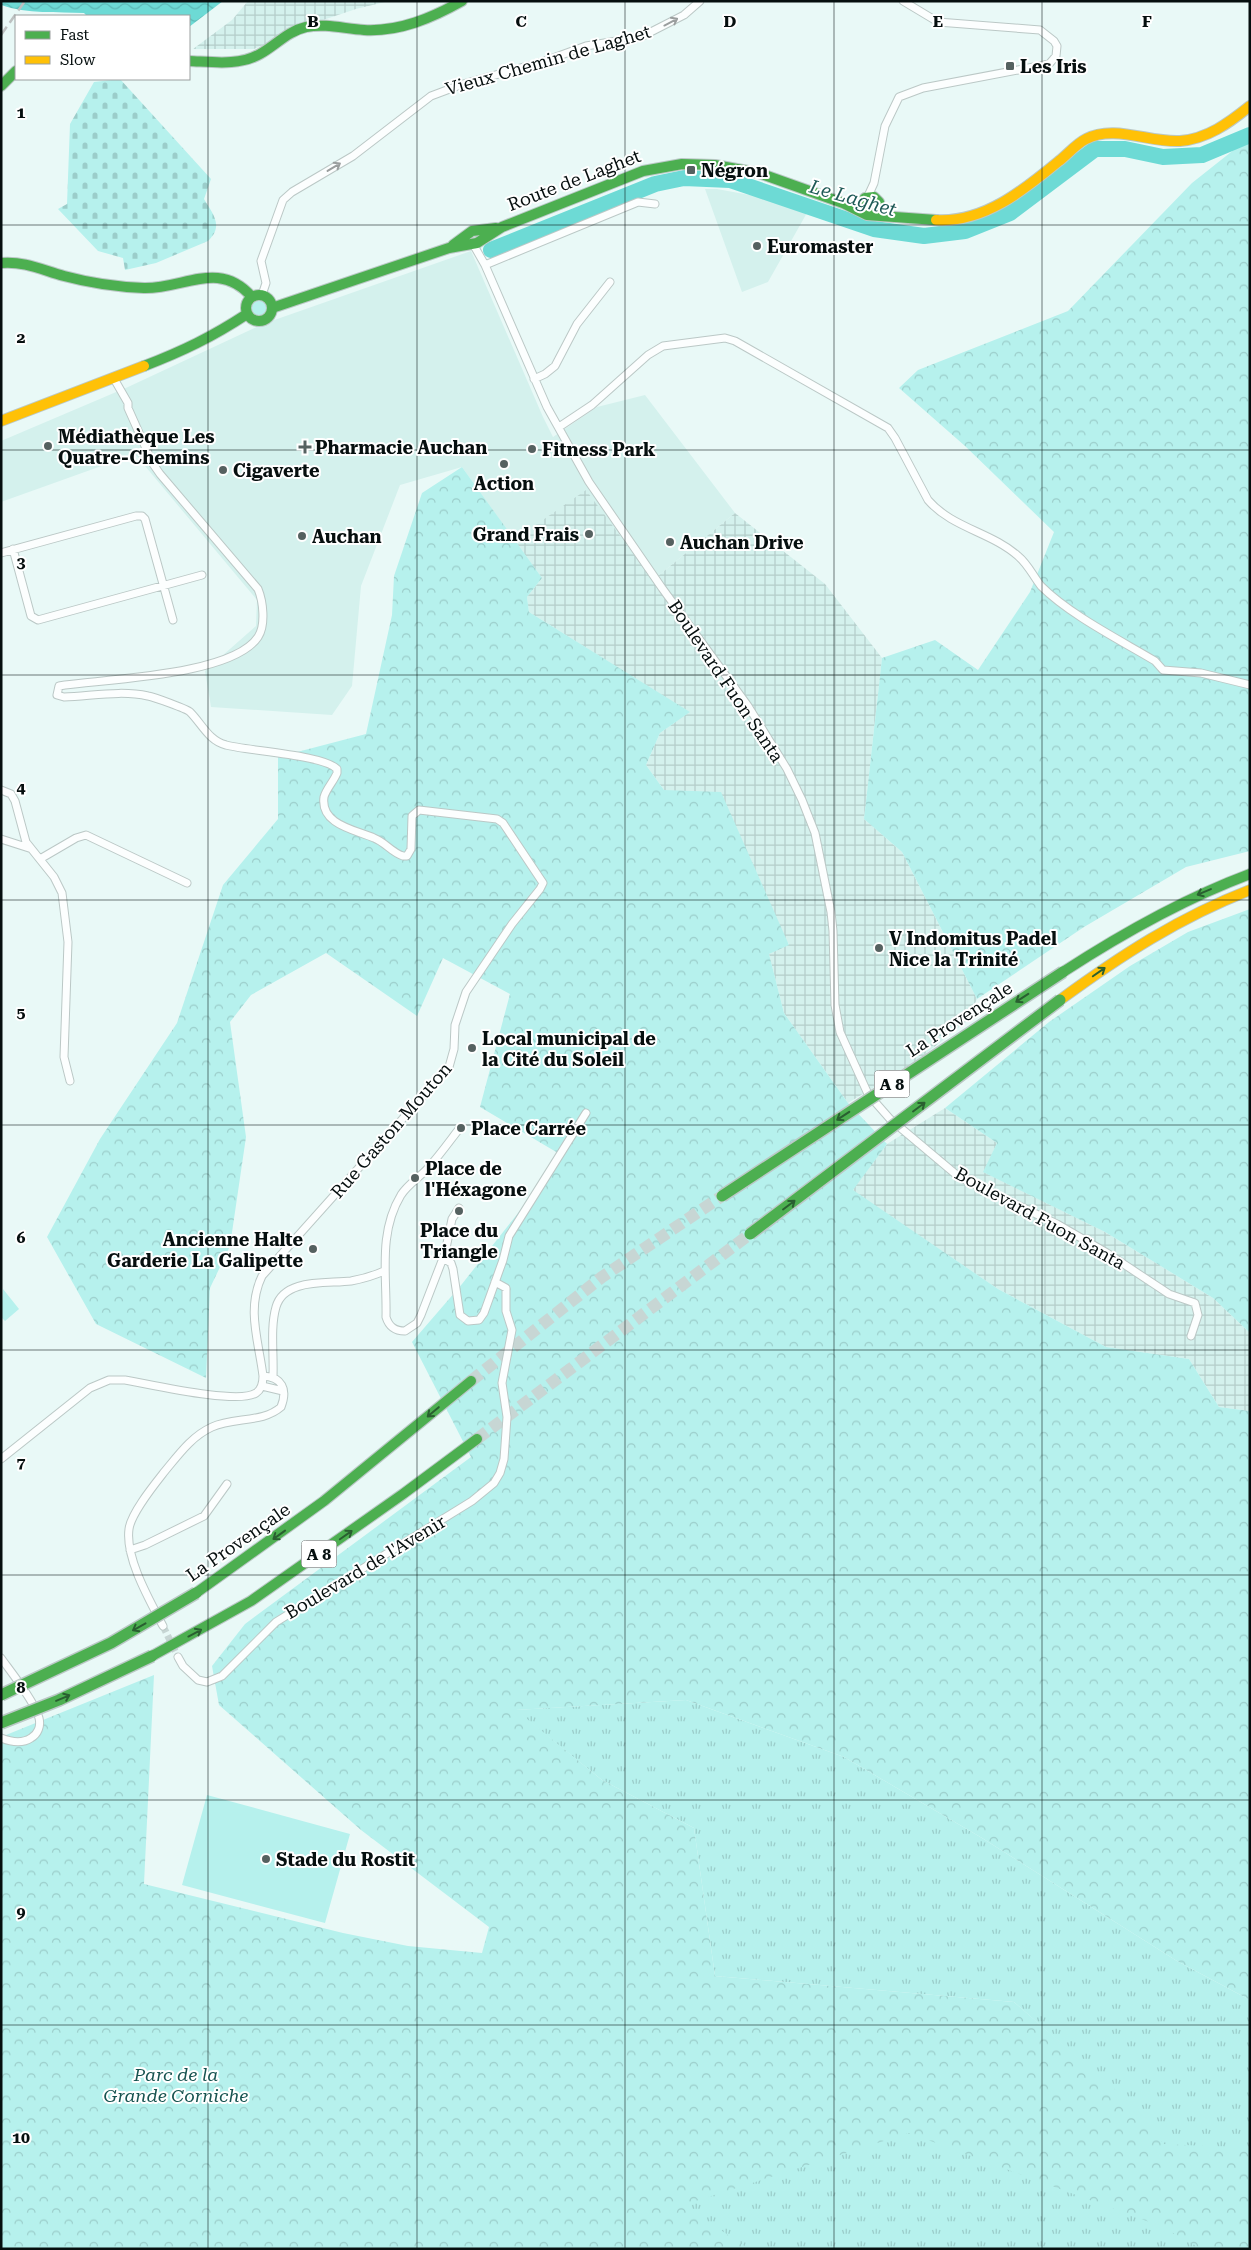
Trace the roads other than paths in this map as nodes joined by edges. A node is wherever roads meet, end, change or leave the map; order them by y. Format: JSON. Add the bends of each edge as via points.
{"nodes":[{"id":1,"x":462,"y":1,"type":"edge"},
{"id":2,"x":700,"y":1,"type":"edge"},
{"id":3,"x":906,"y":2,"type":"edge"},
{"id":4,"x":190,"y":61,"type":"edge"},
{"id":5,"x":15,"y":72,"type":"edge"},
{"id":6,"x":1,"y":86,"type":"edge"},
{"id":7,"x":1250,"y":106,"type":"edge"},
{"id":8,"x":832,"y":200,"type":"junction"},
{"id":9,"x":873,"y":203,"type":"junction"},
{"id":10,"x":655,"y":204,"type":"dead end"},
{"id":11,"x":475,"y":239,"type":"junction"},
{"id":12,"x":1,"y":263,"type":"edge"},
{"id":13,"x":485,"y":265,"type":"junction"},
{"id":14,"x":610,"y":282,"type":"dead end"},
{"id":15,"x":257,"y":296,"type":"junction"},
{"id":16,"x":272,"y":308,"type":"junction"},
{"id":17,"x":247,"y":314,"type":"junction"},
{"id":18,"x":113,"y":378,"type":"junction"},
{"id":19,"x":534,"y":379,"type":"junction"},
{"id":20,"x":1,"y":421,"type":"edge"},
{"id":21,"x":559,"y":427,"type":"junction"},
{"id":22,"x":13,"y":549,"type":"junction"},
{"id":23,"x":1,"y":553,"type":"edge"},
{"id":24,"x":202,"y":575,"type":"dead end"},
{"id":25,"x":164,"y":586,"type":"junction"},
{"id":26,"x":173,"y":620,"type":"dead end"},
{"id":27,"x":1250,"y":685,"type":"edge"},
{"id":28,"x":1,"y":790,"type":"edge"},
{"id":29,"x":1,"y":839,"type":"edge"},
{"id":30,"x":29,"y":848,"type":"junction"},
{"id":31,"x":40,"y":859,"type":"junction"},
{"id":32,"x":1250,"y":874,"type":"edge"},
{"id":33,"x":187,"y":884,"type":"dead end"},
{"id":34,"x":1250,"y":890,"type":"edge"},
{"id":35,"x":70,"y":1081,"type":"dead end"},
{"id":36,"x":586,"y":1113,"type":"dead end"},
{"id":37,"x":459,"y":1128,"type":"dead end"},
{"id":38,"x":722,"y":1196,"type":"tunnel mouth"},
{"id":39,"x":459,"y":1208,"type":"dead end"},
{"id":40,"x":750,"y":1234,"type":"tunnel mouth"},
{"id":41,"x":443,"y":1258,"type":"junction"},
{"id":42,"x":384,"y":1271,"type":"junction"},
{"id":43,"x":495,"y":1282,"type":"junction"},
{"id":44,"x":1191,"y":1336,"type":"dead end"},
{"id":45,"x":263,"y":1376,"type":"junction"},
{"id":46,"x":274,"y":1376,"type":"junction"},
{"id":47,"x":471,"y":1380,"type":"tunnel mouth"},
{"id":48,"x":262,"y":1386,"type":"junction"},
{"id":49,"x":283,"y":1391,"type":"junction"},
{"id":50,"x":477,"y":1439,"type":"tunnel mouth"},
{"id":51,"x":1,"y":1459,"type":"edge"},
{"id":52,"x":227,"y":1484,"type":"dead end"},
{"id":53,"x":130,"y":1550,"type":"junction"},
{"id":54,"x":163,"y":1626,"type":"tunnel mouth"},
{"id":55,"x":178,"y":1657,"type":"tunnel mouth"},
{"id":56,"x":1,"y":1658,"type":"edge"},
{"id":57,"x":1,"y":1695,"type":"edge"},
{"id":58,"x":1,"y":1722,"type":"edge"},
{"id":59,"x":1,"y":1738,"type":"edge"}],
"edges":[{"from":1,"to":4,"type":"main road","via":[[426,20],[401,27],[365,30],[320,25],[304,27],[247,60],[224,63]]},
{"from":15,"to":2,"type":"street","name":"Vieux Chemin de Laghet","one_way":true,"via":[[266,283],[263,253],[283,200],[352,156],[414,108],[439,92],[593,44],[642,37],[684,15]]},
{"from":3,"to":9,"type":"street","via":[[938,22],[1040,30],[1057,46],[1056,56],[1050,63],[1034,68],[924,88],[899,97],[885,126]]},
{"from":5,"to":6,"type":"main road"},
{"from":7,"to":9,"type":"main road","name":"Route de Laghet","via":[[1220,130],[1189,141],[1166,142],[1113,133],[1094,136],[1022,190],[979,214],[950,221],[910,219]]},
{"from":8,"to":9,"type":"main road","name":"Route de Laghet"},
{"from":8,"to":9,"type":"main road","name":"Route de Laghet","via":[[862,212],[860,206]]},
{"from":8,"to":11,"type":"main road","name":"Route de Laghet","via":[[746,169],[682,164],[643,171]]},
{"from":10,"to":13,"type":"street","via":[[638,202]]},
{"from":11,"to":13,"type":"street","name":"Boulevard Fuon Santa"},
{"from":11,"to":16,"type":"main road","name":"Route de Laghet"},
{"from":12,"to":15,"type":"main road","via":[[34,264],[71,277],[146,288],[216,278],[242,284]]},
{"from":13,"to":19,"type":"street","name":"Boulevard Fuon Santa"},
{"from":14,"to":19,"type":"street","via":[[577,324],[554,366]]},
{"from":15,"to":16,"type":"main road","via":[[269,300]]},
{"from":15,"to":17,"type":"main road","via":[[246,303]]},
{"from":16,"to":17,"type":"main road","via":[[270,316],[262,321],[253,320]]},
{"from":17,"to":18,"type":"main road","via":[[201,344]]},
{"from":18,"to":20,"type":"main road"},
{"from":18,"to":45,"type":"street","name":"Rue Gaston Mouton","via":[[157,463],[258,589],[262,603],[260,631],[241,651],[211,664],[59,686],[57,695],[125,693],[150,696],[185,708],[218,742],[278,755],[322,760],[333,765],[337,773],[324,798],[327,814],[344,827],[378,840],[403,856],[407,856],[411,848],[412,816],[419,810],[497,819],[503,823],[543,883],[466,992],[455,1026],[449,1067],[262,1276],[255,1294],[254,1316]]},
{"from":19,"to":21,"type":"street","name":"Boulevard Fuon Santa"},
{"from":21,"to":27,"type":"street","via":[[592,405],[648,355],[663,346],[724,338],[735,341],[888,428],[936,509],[968,530],[1018,555],[1041,585],[1066,606],[1155,661],[1163,670],[1201,673]]},
{"from":21,"to":44,"type":"street","name":"Boulevard Fuon Santa","via":[[595,490],[748,706],[802,800],[815,833],[831,912],[835,1005],[840,1032],[868,1094],[890,1120],[959,1177],[1057,1224],[1169,1294],[1195,1303],[1198,1315]]},
{"from":22,"to":23,"type":"street"},
{"from":22,"to":25,"type":"street","via":[[142,516]]},
{"from":22,"to":25,"type":"street","via":[[31,616],[38,620]]},
{"from":24,"to":25,"type":"street"},
{"from":25,"to":26,"type":"street"},
{"from":28,"to":30,"type":"street","via":[[12,794]]},
{"from":29,"to":30,"type":"street"},
{"from":30,"to":31,"type":"street"},
{"from":31,"to":33,"type":"street","via":[[86,835]]},
{"from":31,"to":35,"type":"street","via":[[62,893],[68,942],[64,1057]]},
{"from":32,"to":38,"type":"main road","name":"La Provençale","number":"A 8","one_way":true,"bridge":true,"via":[[1186,900],[1136,926]]},
{"from":40,"to":34,"type":"main road","number":"A 8","one_way":true,"bridge":true,"via":[[1110,964],[1170,927]]},
{"from":36,"to":43,"type":"street","via":[[509,1236]]},
{"from":37,"to":42,"type":"street","via":[[428,1169],[408,1185],[395,1206],[385,1246]]},
{"from":39,"to":41,"type":"street","via":[[452,1219]]},
{"from":41,"to":42,"type":"street","via":[[417,1323],[405,1331],[399,1331],[388,1323]]},
{"from":41,"to":43,"type":"street","via":[[454,1269],[463,1319],[472,1322],[482,1318]]},
{"from":42,"to":46,"type":"street","via":[[352,1281],[300,1287],[284,1293],[275,1313]]},
{"from":43,"to":55,"type":"street","name":"Boulevard de l'Avenir","via":[[506,1288],[506,1311],[512,1330],[502,1383],[506,1418],[504,1458],[494,1483],[472,1501],[276,1622],[222,1676],[207,1682],[198,1680]]},
{"from":45,"to":46,"type":"street"},
{"from":45,"to":48,"type":"street","name":"Rue Gaston Mouton"},
{"from":46,"to":49,"type":"street","via":[[280,1381]]},
{"from":47,"to":57,"type":"main road","name":"La Provençale","number":"A 8","one_way":true,"bridge":true,"via":[[324,1501],[196,1593],[111,1643]]},
{"from":48,"to":49,"type":"street"},
{"from":48,"to":51,"type":"street","via":[[251,1396],[227,1396],[109,1380],[90,1388]]},
{"from":49,"to":53,"type":"street","via":[[283,1402],[278,1410],[221,1424],[202,1432],[190,1442],[132,1518]]},
{"from":58,"to":50,"type":"main road","number":"A 8","one_way":true,"bridge":true,"via":[[59,1700],[152,1656],[259,1596]]},
{"from":52,"to":53,"type":"street","via":[[204,1516]]},
{"from":53,"to":54,"type":"street"},
{"from":56,"to":59,"type":"street","via":[[36,1711],[40,1724],[35,1736],[29,1740],[16,1742]]}]}
